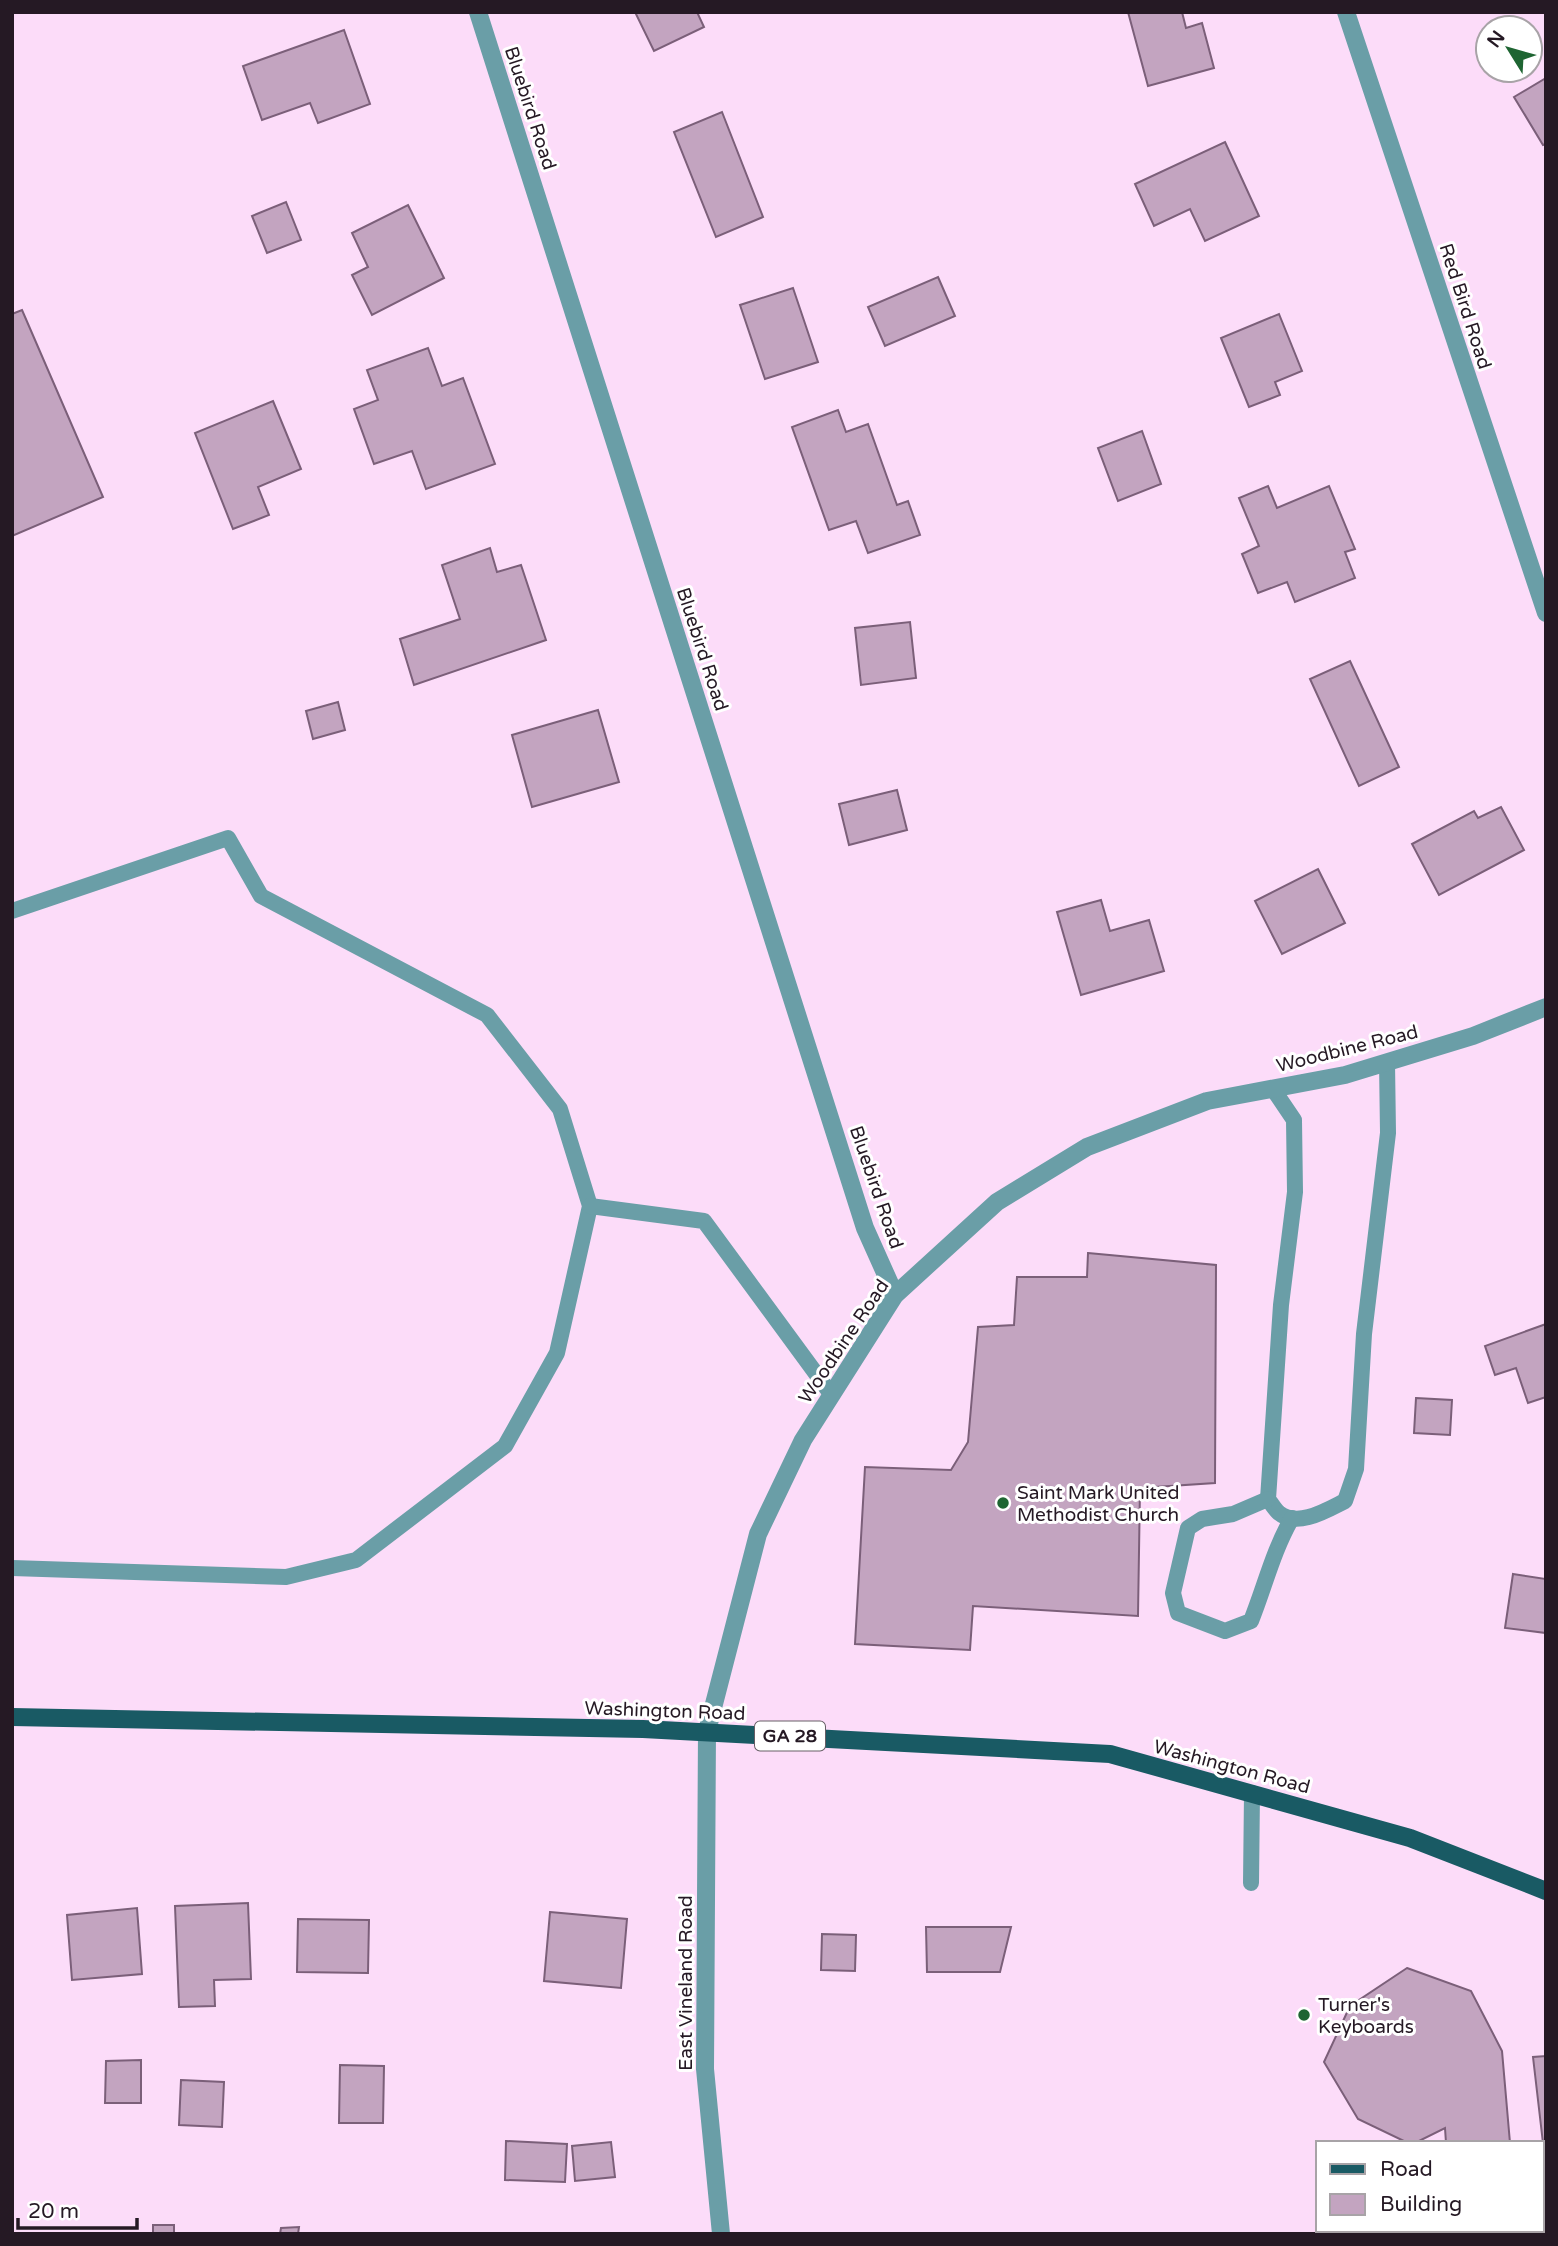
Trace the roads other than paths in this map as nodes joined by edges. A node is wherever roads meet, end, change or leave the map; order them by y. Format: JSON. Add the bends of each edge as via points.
{"nodes":[{"id":1,"x":478,"y":12,"type":"edge"},
{"id":2,"x":1346,"y":12,"type":"edge"},
{"id":3,"x":1546,"y":613,"type":"edge"},
{"id":4,"x":12,"y":911,"type":"edge"},
{"id":5,"x":1546,"y":1007,"type":"edge"},
{"id":6,"x":1387,"y":1062,"type":"junction"},
{"id":7,"x":1273,"y":1089,"type":"junction"},
{"id":8,"x":590,"y":1206,"type":"junction"},
{"id":9,"x":895,"y":1295,"type":"junction"},
{"id":10,"x":831,"y":1394,"type":"junction"},
{"id":11,"x":1268,"y":1499,"type":"junction"},
{"id":12,"x":1292,"y":1518,"type":"junction"},
{"id":13,"x":12,"y":1567,"type":"edge"},
{"id":14,"x":12,"y":1717,"type":"edge"},
{"id":15,"x":707,"y":1731,"type":"junction"},
{"id":16,"x":1252,"y":1793,"type":"junction"},
{"id":17,"x":1251,"y":1883,"type":"dead end"},
{"id":18,"x":1546,"y":1891,"type":"edge"},
{"id":19,"x":721,"y":2234,"type":"edge"}],
"edges":[{"from":1,"to":9,"type":"street","name":"Bluebird Road","via":[[865,1228]]},
{"from":2,"to":3,"type":"street","name":"Red Bird Road"},
{"from":4,"to":8,"type":"lane","via":[[228,838],[261,896],[487,1015],[560,1109]]},
{"from":5,"to":6,"type":"street","name":"Woodbine Road","via":[[1473,1036]]},
{"from":6,"to":7,"type":"street","name":"Woodbine Road"},
{"from":6,"to":12,"type":"lane","via":[[1388,1133],[1364,1334],[1356,1469],[1345,1501],[1315,1516]]},
{"from":7,"to":9,"type":"street","name":"Woodbine Road","via":[[1207,1101],[1087,1147],[997,1202]]},
{"from":7,"to":11,"type":"lane","via":[[1294,1120],[1295,1192],[1281,1305]]},
{"from":8,"to":10,"type":"lane","via":[[704,1221]]},
{"from":8,"to":13,"type":"lane","via":[[557,1353],[505,1446],[356,1560],[286,1577]]},
{"from":9,"to":10,"type":"street","name":"Woodbine Road"},
{"from":10,"to":15,"type":"street","name":"Woodbine Road","via":[[803,1440],[758,1534]]},
{"from":11,"to":12,"type":"lane","via":[[1279,1513]]},
{"from":11,"to":12,"type":"lane","via":[[1233,1514],[1202,1519],[1188,1528],[1173,1593],[1178,1614],[1225,1631],[1251,1621],[1277,1545]]},
{"from":14,"to":15,"type":"main road","name":"Washington Road","number":"GA 28"},
{"from":15,"to":16,"type":"main road","name":"Washington Road","number":"GA 28","via":[[1110,1754]]},
{"from":15,"to":19,"type":"street","name":"East Vineland Road","via":[[705,2070]]},
{"from":16,"to":17,"type":"lane"},
{"from":16,"to":18,"type":"main road","name":"Washington Road","number":"GA 28","via":[[1410,1838]]}]}
